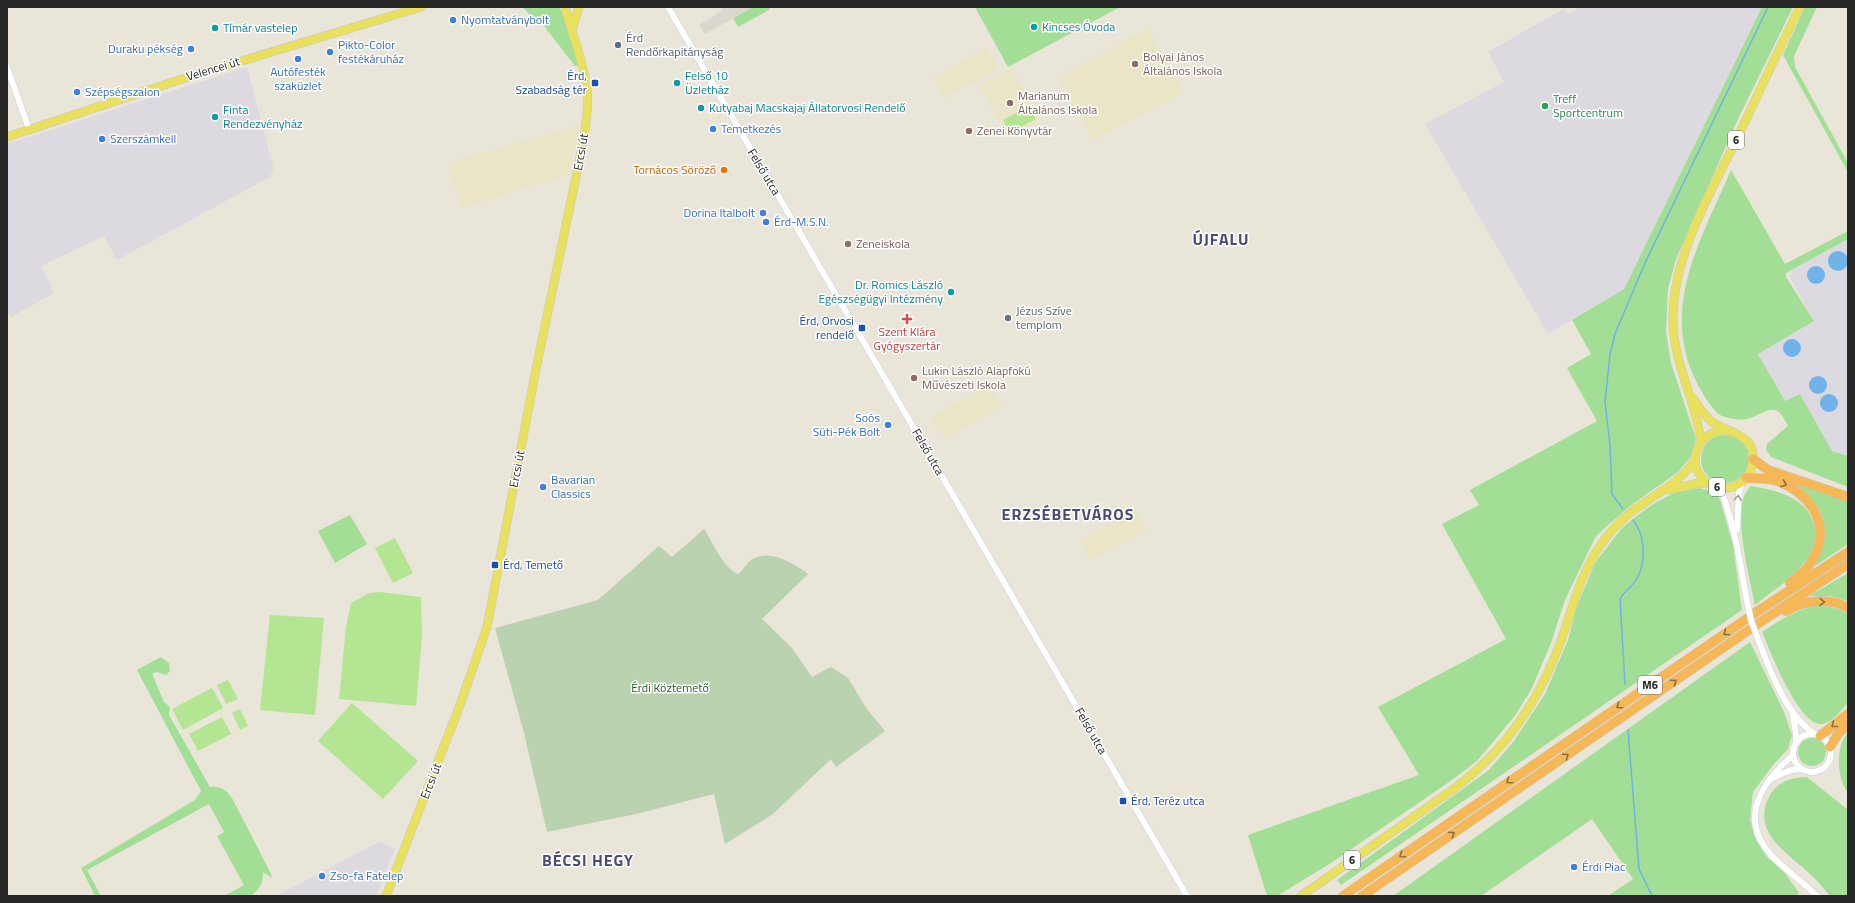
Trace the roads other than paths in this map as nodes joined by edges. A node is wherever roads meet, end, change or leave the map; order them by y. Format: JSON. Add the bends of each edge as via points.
{"nodes":[{"id":1,"x":422,"y":7,"type":"edge"},
{"id":2,"x":561,"y":7,"type":"edge"},
{"id":3,"x":578,"y":7,"type":"edge"},
{"id":4,"x":668,"y":7,"type":"edge"},
{"id":5,"x":1800,"y":7,"type":"edge"},
{"id":6,"x":566,"y":11,"type":"edge"},
{"id":7,"x":573,"y":30,"type":"junction"},
{"id":8,"x":7,"y":67,"type":"edge"},
{"id":9,"x":29,"y":129,"type":"junction"},
{"id":10,"x":7,"y":136,"type":"edge"},
{"id":11,"x":1686,"y":388,"type":"junction"},
{"id":12,"x":1731,"y":431,"type":"junction"},
{"id":13,"x":1701,"y":442,"type":"junction"},
{"id":14,"x":1753,"y":459,"type":"junction"},
{"id":15,"x":1695,"y":460,"type":"junction"},
{"id":16,"x":1744,"y":480,"type":"junction"},
{"id":17,"x":1710,"y":484,"type":"junction"},
{"id":18,"x":1720,"y":487,"type":"junction"},
{"id":19,"x":1663,"y":491,"type":"junction"},
{"id":20,"x":1848,"y":497,"type":"edge"},
{"id":21,"x":1737,"y":542,"type":"junction"},
{"id":22,"x":1848,"y":552,"type":"edge"},
{"id":23,"x":1848,"y":564,"type":"edge"},
{"id":24,"x":1848,"y":608,"type":"edge"},
{"id":25,"x":1758,"y":611,"type":"junction"},
{"id":26,"x":1759,"y":623,"type":"junction"},
{"id":27,"x":1792,"y":711,"type":"junction"},
{"id":28,"x":1848,"y":714,"type":"edge"},
{"id":29,"x":1848,"y":724,"type":"edge"},
{"id":30,"x":1818,"y":735,"type":"junction"},
{"id":31,"x":1796,"y":743,"type":"junction"},
{"id":32,"x":1830,"y":747,"type":"junction"},
{"id":33,"x":1793,"y":755,"type":"junction"},
{"id":34,"x":1802,"y":769,"type":"junction"},
{"id":35,"x":1770,"y":779,"type":"junction"},
{"id":36,"x":386,"y":896,"type":"edge"},
{"id":37,"x":1187,"y":896,"type":"edge"},
{"id":38,"x":1301,"y":896,"type":"edge"},
{"id":39,"x":1343,"y":896,"type":"edge"},
{"id":40,"x":1362,"y":896,"type":"edge"},
{"id":41,"x":1817,"y":896,"type":"edge"}],
"edges":[{"from":1,"to":9,"type":"main road","name":"Velencei út","via":[[182,79]]},
{"from":2,"to":6,"type":"main road","name":"Ercsi út"},
{"from":3,"to":7,"type":"main road"},
{"from":4,"to":37,"type":"street","name":"Felső utca"},
{"from":5,"to":11,"type":"main road","number":"6","via":[[1710,193],[1679,273],[1674,300],[1673,331],[1678,362]]},
{"from":6,"to":7,"type":"main road","name":"Ercsi út"},
{"from":7,"to":36,"type":"main road","name":"Ercsi út","via":[[586,80],[586,122],[487,627],[460,705]]},
{"from":8,"to":9,"type":"street"},
{"from":9,"to":10,"type":"main road","name":"Velencei út"},
{"from":11,"to":12,"type":"main road","number":"6","via":[[1711,421]]},
{"from":11,"to":13,"type":"main road","number":"6"},
{"from":12,"to":13,"type":"main road","via":[[1714,432]]},
{"from":12,"to":14,"type":"main road","number":"6","via":[[1746,439],[1752,450]]},
{"from":13,"to":15,"type":"main road","number":"6"},
{"from":14,"to":16,"type":"main road","via":[[1751,469]]},
{"from":14,"to":20,"type":"highway","via":[[1768,470]]},
{"from":15,"to":17,"type":"main road","number":"6","via":[[1700,474]]},
{"from":15,"to":19,"type":"main road","number":"6","via":[[1684,475]]},
{"from":16,"to":18,"type":"main road","number":"6","via":[[1731,487]]},
{"from":21,"to":16,"type":"street","one_way":true,"via":[[1736,516]]},
{"from":16,"to":25,"type":"highway","one_way":true,"via":[[1773,480],[1800,493],[1812,506],[1820,530],[1817,549],[1809,565]]},
{"from":17,"to":18,"type":"main road","number":"6"},
{"from":17,"to":19,"type":"main road","number":"6","via":[[1699,483]]},
{"from":18,"to":21,"type":"street"},
{"from":19,"to":38,"type":"main road","number":"6","via":[[1623,520],[1594,554],[1581,578],[1562,639],[1541,688],[1497,751],[1474,774]]},
{"from":21,"to":27,"type":"street","bridge":true,"via":[[1751,620]]},
{"from":22,"to":25,"type":"highway","number":"M6"},
{"from":23,"to":26,"type":"highway","number":"M6"},
{"from":26,"to":24,"type":"highway","one_way":true,"via":[[1808,602],[1831,602]]},
{"from":25,"to":39,"type":"highway","number":"M6","one_way":true},
{"from":40,"to":26,"type":"highway","number":"M6","one_way":true},
{"from":27,"to":30,"type":"street","via":[[1804,726]]},
{"from":27,"to":31,"type":"street"},
{"from":28,"to":30,"type":"highway","one_way":true},
{"from":29,"to":32,"type":"highway"},
{"from":30,"to":31,"type":"street","via":[[1804,736]]},
{"from":30,"to":32,"type":"street"},
{"from":31,"to":33,"type":"street"},
{"from":32,"to":34,"type":"street","via":[[1830,758],[1824,767],[1814,772]]},
{"from":33,"to":34,"type":"street"},
{"from":33,"to":35,"type":"street"},
{"from":34,"to":35,"type":"street","via":[[1792,770]]},
{"from":35,"to":41,"type":"street","via":[[1763,787],[1756,805],[1755,821],[1760,838],[1776,860]]}]}
